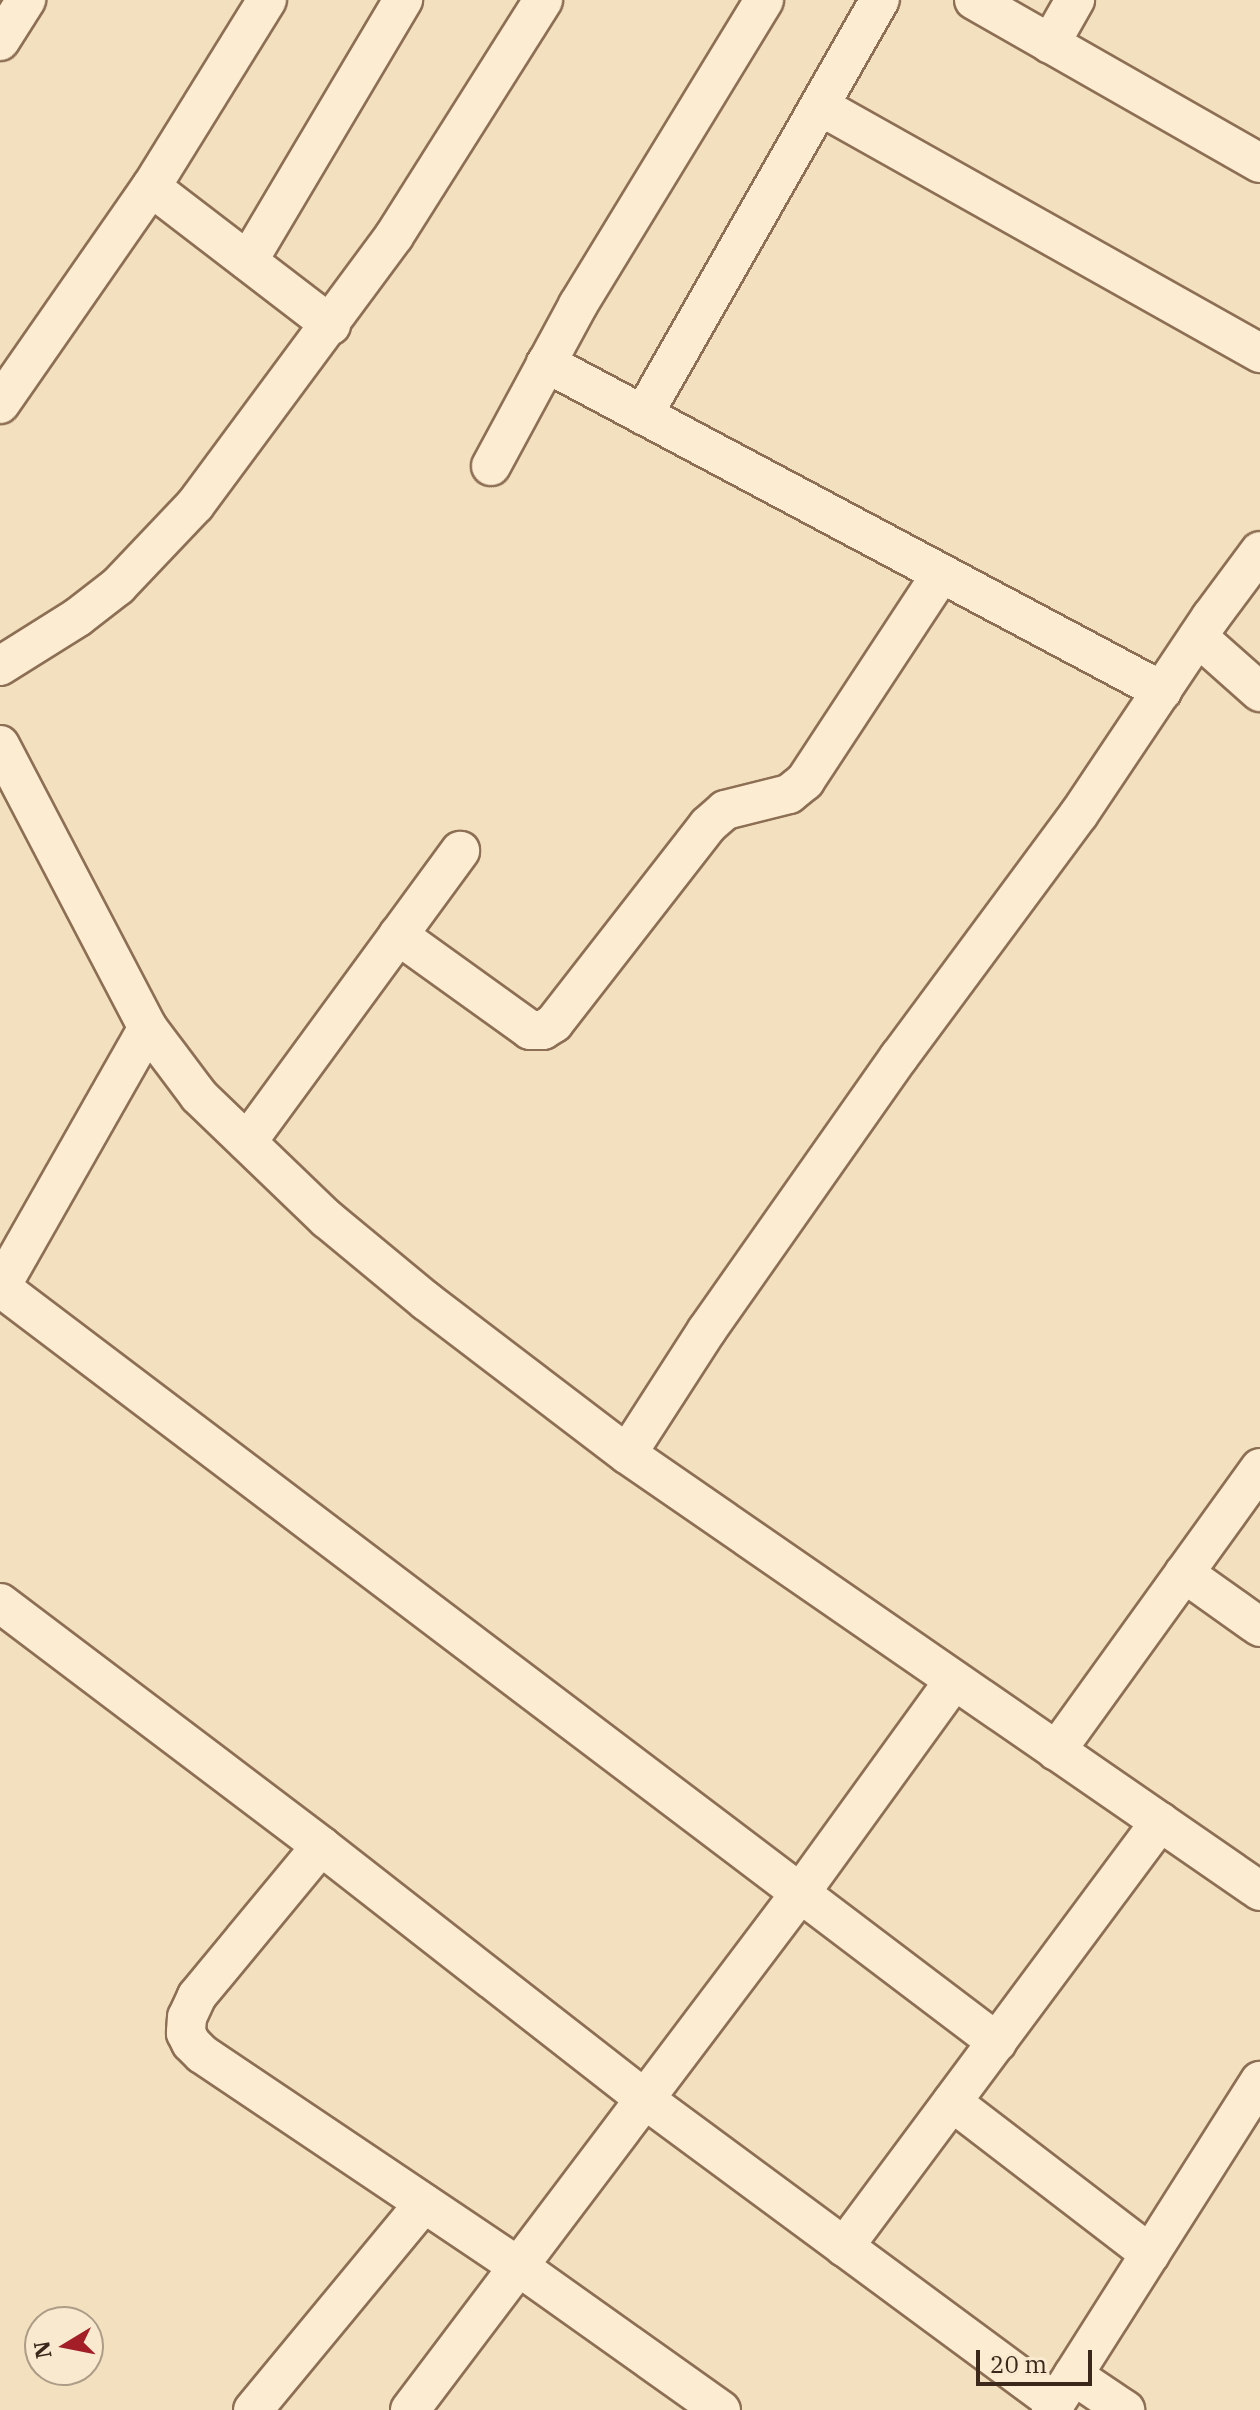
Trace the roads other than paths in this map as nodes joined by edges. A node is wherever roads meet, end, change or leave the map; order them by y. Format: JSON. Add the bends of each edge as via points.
{"nodes":[{"id":1,"x":26,"y":0,"type":"edge"},
{"id":2,"x":267,"y":0,"type":"edge"},
{"id":3,"x":403,"y":0,"type":"edge"},
{"id":4,"x":543,"y":0,"type":"edge"},
{"id":5,"x":764,"y":0,"type":"edge"},
{"id":6,"x":880,"y":0,"type":"edge"},
{"id":7,"x":974,"y":0,"type":"edge"},
{"id":8,"x":1075,"y":0,"type":"edge"},
{"id":9,"x":0,"y":41,"type":"edge"},
{"id":10,"x":1050,"y":44,"type":"junction"},
{"id":11,"x":820,"y":106,"type":"junction"},
{"id":12,"x":1260,"y":163,"type":"edge"},
{"id":13,"x":151,"y":187,"type":"junction"},
{"id":14,"x":248,"y":261,"type":"junction"},
{"id":15,"x":331,"y":325,"type":"junction"},
{"id":16,"x":1260,"y":353,"type":"edge"},
{"id":17,"x":546,"y":363,"type":"junction"},
{"id":18,"x":0,"y":404,"type":"edge"},
{"id":19,"x":643,"y":415,"type":"junction"},
{"id":20,"x":491,"y":466,"type":"dead end"},
{"id":21,"x":1260,"y":551,"type":"edge"},
{"id":22,"x":941,"y":574,"type":"junction"},
{"id":23,"x":1198,"y":637,"type":"junction"},
{"id":24,"x":0,"y":666,"type":"edge"},
{"id":25,"x":1162,"y":691,"type":"junction"},
{"id":26,"x":1260,"y":692,"type":"edge"},
{"id":27,"x":0,"y":745,"type":"edge"},
{"id":28,"x":460,"y":851,"type":"dead end"},
{"id":29,"x":398,"y":935,"type":"junction"},
{"id":30,"x":148,"y":1028,"type":"junction"},
{"id":31,"x":247,"y":1142,"type":"junction"},
{"id":32,"x":0,"y":1287,"type":"edge"},
{"id":33,"x":627,"y":1454,"type":"junction"},
{"id":34,"x":1260,"y":1468,"type":"edge"},
{"id":35,"x":1184,"y":1573,"type":"junction"},
{"id":36,"x":0,"y":1603,"type":"edge"},
{"id":37,"x":1260,"y":1627,"type":"edge"},
{"id":38,"x":954,"y":1681,"type":"junction"},
{"id":39,"x":1056,"y":1751,"type":"junction"},
{"id":40,"x":1160,"y":1822,"type":"junction"},
{"id":41,"x":321,"y":1846,"type":"junction"},
{"id":42,"x":1260,"y":1891,"type":"edge"},
{"id":43,"x":801,"y":1892,"type":"junction"},
{"id":44,"x":997,"y":2042,"type":"junction"},
{"id":45,"x":1260,"y":2081,"type":"edge"},
{"id":46,"x":643,"y":2098,"type":"junction"},
{"id":47,"x":952,"y":2102,"type":"junction"},
{"id":48,"x":424,"y":2203,"type":"junction"},
{"id":49,"x":844,"y":2247,"type":"junction"},
{"id":50,"x":1150,"y":2254,"type":"junction"},
{"id":51,"x":518,"y":2266,"type":"junction"},
{"id":52,"x":1060,"y":2396,"type":"edge"},
{"id":53,"x":253,"y":2410,"type":"edge"},
{"id":54,"x":410,"y":2410,"type":"edge"},
{"id":55,"x":721,"y":2410,"type":"edge"},
{"id":56,"x":1125,"y":2410,"type":"edge"}],
"edges":[{"from":1,"to":9,"type":"street"},
{"from":2,"to":13,"type":"street"},
{"from":3,"to":14,"type":"street"},
{"from":4,"to":15,"type":"street","via":[[394,236]]},
{"from":5,"to":17,"type":"street"},
{"from":6,"to":11,"type":"street"},
{"from":7,"to":10,"type":"street"},
{"from":8,"to":10,"type":"street"},
{"from":10,"to":12,"type":"street"},
{"from":11,"to":16,"type":"street"},
{"from":11,"to":19,"type":"street"},
{"from":13,"to":14,"type":"street"},
{"from":13,"to":18,"type":"street"},
{"from":14,"to":15,"type":"street"},
{"from":15,"to":24,"type":"street","via":[[195,505],[118,586]]},
{"from":17,"to":19,"type":"street"},
{"from":17,"to":20,"type":"street"},
{"from":19,"to":22,"type":"street"},
{"from":21,"to":23,"type":"street"},
{"from":22,"to":25,"type":"street"},
{"from":22,"to":29,"type":"street","via":[[805,781],[789,794],[725,810],[708,825],[554,1023],[543,1030],[517,1023]]},
{"from":23,"to":25,"type":"street"},
{"from":23,"to":26,"type":"street"},
{"from":25,"to":33,"type":"street","via":[[707,1330]]},
{"from":27,"to":30,"type":"street"},
{"from":28,"to":29,"type":"street"},
{"from":29,"to":31,"type":"street"},
{"from":30,"to":31,"type":"street","via":[[199,1096]]},
{"from":30,"to":32,"type":"street"},
{"from":31,"to":33,"type":"street","via":[[327,1219],[426,1301]]},
{"from":32,"to":43,"type":"street"},
{"from":33,"to":38,"type":"street"},
{"from":34,"to":35,"type":"street"},
{"from":35,"to":37,"type":"street"},
{"from":35,"to":39,"type":"street"},
{"from":36,"to":41,"type":"street"},
{"from":38,"to":39,"type":"street"},
{"from":38,"to":43,"type":"street"},
{"from":39,"to":40,"type":"street"},
{"from":40,"to":42,"type":"street"},
{"from":40,"to":44,"type":"street"},
{"from":41,"to":46,"type":"street"},
{"from":41,"to":48,"type":"street","via":[[197,1996],[186,2033],[202,2054]]},
{"from":43,"to":44,"type":"street"},
{"from":43,"to":46,"type":"street"},
{"from":44,"to":47,"type":"street"},
{"from":45,"to":50,"type":"street"},
{"from":46,"to":49,"type":"street"},
{"from":46,"to":51,"type":"street"},
{"from":47,"to":49,"type":"street"},
{"from":47,"to":50,"type":"street"},
{"from":48,"to":51,"type":"street"},
{"from":48,"to":53,"type":"street"},
{"from":49,"to":52,"type":"street"},
{"from":50,"to":52,"type":"street"},
{"from":51,"to":54,"type":"street"},
{"from":51,"to":55,"type":"street"},
{"from":52,"to":56,"type":"street"}]}
